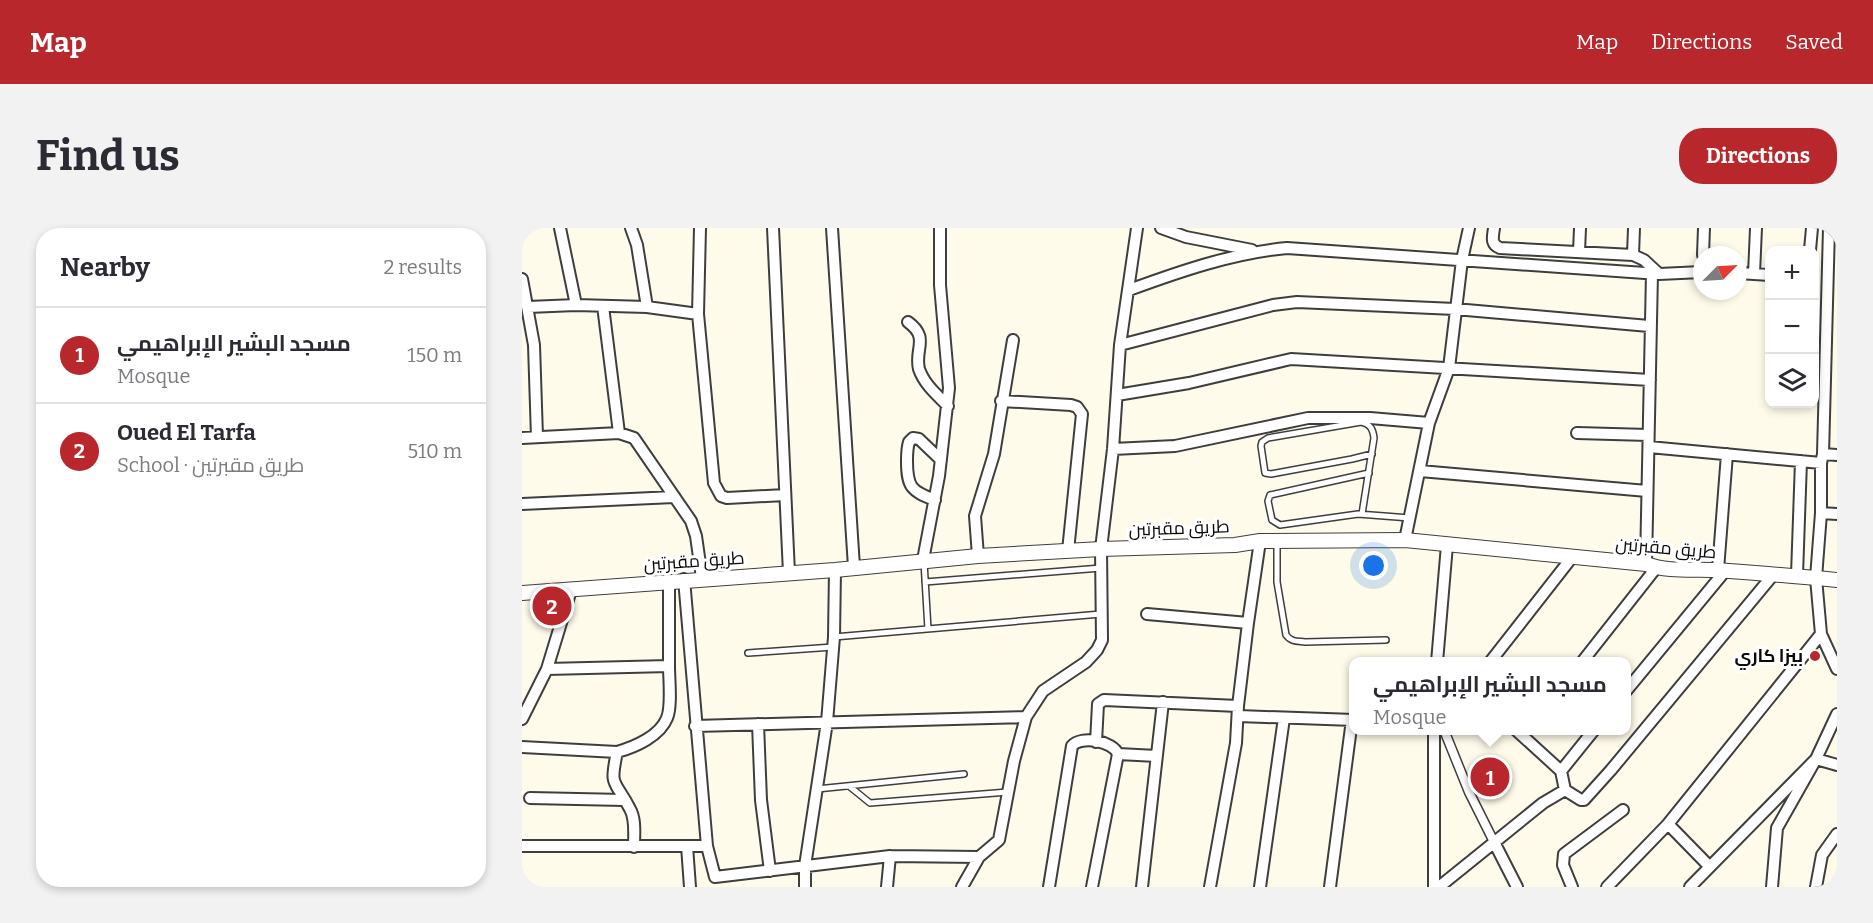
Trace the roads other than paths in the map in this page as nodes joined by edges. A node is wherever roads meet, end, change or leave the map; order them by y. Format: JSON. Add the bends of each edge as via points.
{"nodes":[{"id":1,"x":560,"y":228,"type":"edge"},
{"id":2,"x":631,"y":228,"type":"edge"},
{"id":3,"x":700,"y":228,"type":"edge"},
{"id":4,"x":773,"y":228,"type":"edge"},
{"id":5,"x":832,"y":228,"type":"edge"},
{"id":6,"x":940,"y":228,"type":"edge"},
{"id":7,"x":1137,"y":228,"type":"edge"},
{"id":8,"x":1161,"y":228,"type":"edge"},
{"id":9,"x":1469,"y":228,"type":"edge"},
{"id":10,"x":1494,"y":228,"type":"edge"},
{"id":11,"x":1580,"y":228,"type":"edge"},
{"id":12,"x":1634,"y":228,"type":"edge"},
{"id":13,"x":1704,"y":228,"type":"edge"},
{"id":14,"x":1756,"y":228,"type":"edge"},
{"id":15,"x":1812,"y":228,"type":"edge"},
{"id":16,"x":1829,"y":228,"type":"edge"},
{"id":17,"x":1703,"y":246,"type":"edge"},
{"id":18,"x":1810,"y":246,"type":"edge"},
{"id":19,"x":1255,"y":251,"type":"junction"},
{"id":20,"x":1579,"y":252,"type":"junction"},
{"id":21,"x":1634,"y":255,"type":"junction"},
{"id":22,"x":1462,"y":260,"type":"junction"},
{"id":23,"x":1832,"y":264,"type":"edge"},
{"id":24,"x":1693,"y":272,"type":"edge"},
{"id":25,"x":1656,"y":273,"type":"junction"},
{"id":26,"x":1747,"y":274,"type":"edge"},
{"id":27,"x":1754,"y":274,"type":"junction"},
{"id":28,"x":1765,"y":275,"type":"edge"},
{"id":29,"x":1819,"y":277,"type":"edge"},
{"id":30,"x":1826,"y":278,"type":"junction"},
{"id":31,"x":522,"y":279,"type":"edge"},
{"id":32,"x":1129,"y":290,"type":"junction"},
{"id":33,"x":576,"y":305,"type":"junction"},
{"id":34,"x":603,"y":306,"type":"junction"},
{"id":35,"x":528,"y":307,"type":"junction"},
{"id":36,"x":647,"y":307,"type":"junction"},
{"id":37,"x":1455,"y":309,"type":"junction"},
{"id":38,"x":698,"y":314,"type":"junction"},
{"id":39,"x":908,"y":322,"type":"dead end"},
{"id":40,"x":1649,"y":326,"type":"junction"},
{"id":41,"x":1013,"y":340,"type":"dead end"},
{"id":42,"x":1120,"y":345,"type":"junction"},
{"id":43,"x":1449,"y":368,"type":"junction"},
{"id":44,"x":1650,"y":380,"type":"junction"},
{"id":45,"x":1117,"y":395,"type":"junction"},
{"id":46,"x":1001,"y":401,"type":"junction"},
{"id":47,"x":948,"y":406,"type":"junction"},
{"id":48,"x":1429,"y":423,"type":"junction"},
{"id":49,"x":619,"y":433,"type":"junction"},
{"id":50,"x":1577,"y":433,"type":"dead end"},
{"id":51,"x":1648,"y":435,"type":"junction"},
{"id":52,"x":537,"y":437,"type":"junction"},
{"id":53,"x":522,"y":438,"type":"edge"},
{"id":54,"x":1649,"y":447,"type":"junction"},
{"id":55,"x":1113,"y":449,"type":"junction"},
{"id":56,"x":1372,"y":454,"type":"junction"},
{"id":57,"x":1727,"y":454,"type":"junction"},
{"id":58,"x":1837,"y":455,"type":"edge"},
{"id":59,"x":1822,"y":459,"type":"junction"},
{"id":60,"x":941,"y":460,"type":"junction"},
{"id":61,"x":1801,"y":461,"type":"junction"},
{"id":62,"x":1420,"y":471,"type":"junction"},
{"id":63,"x":1369,"y":473,"type":"junction"},
{"id":64,"x":1647,"y":491,"type":"junction"},
{"id":65,"x":785,"y":495,"type":"junction"},
{"id":66,"x":674,"y":497,"type":"junction"},
{"id":67,"x":935,"y":500,"type":"junction"},
{"id":68,"x":522,"y":504,"type":"edge"},
{"id":69,"x":1821,"y":513,"type":"junction"},
{"id":70,"x":1362,"y":514,"type":"junction"},
{"id":71,"x":1837,"y":514,"type":"edge"},
{"id":72,"x":1410,"y":518,"type":"junction"},
{"id":73,"x":1277,"y":540,"type":"junction"},
{"id":74,"x":1405,"y":540,"type":"junction"},
{"id":75,"x":1260,"y":541,"type":"junction"},
{"id":76,"x":1447,"y":545,"type":"junction"},
{"id":77,"x":1101,"y":549,"type":"junction"},
{"id":78,"x":1068,"y":551,"type":"junction"},
{"id":79,"x":978,"y":556,"type":"junction"},
{"id":80,"x":1573,"y":556,"type":"junction"},
{"id":81,"x":923,"y":560,"type":"junction"},
{"id":82,"x":1651,"y":566,"type":"junction"},
{"id":83,"x":854,"y":567,"type":"junction"},
{"id":84,"x":1101,"y":568,"type":"junction"},
{"id":85,"x":835,"y":570,"type":"junction"},
{"id":86,"x":1722,"y":571,"type":"junction"},
{"id":87,"x":789,"y":573,"type":"junction"},
{"id":88,"x":1797,"y":575,"type":"junction"},
{"id":89,"x":1773,"y":576,"type":"junction"},
{"id":90,"x":702,"y":578,"type":"junction"},
{"id":91,"x":1816,"y":578,"type":"junction"},
{"id":92,"x":684,"y":579,"type":"junction"},
{"id":93,"x":1837,"y":580,"type":"edge"},
{"id":94,"x":669,"y":581,"type":"junction"},
{"id":95,"x":925,"y":582,"type":"junction"},
{"id":96,"x":571,"y":590,"type":"junction"},
{"id":97,"x":522,"y":592,"type":"edge"},
{"id":98,"x":1101,"y":614,"type":"junction"},
{"id":99,"x":1147,"y":614,"type":"dead end"},
{"id":100,"x":1248,"y":623,"type":"junction"},
{"id":101,"x":928,"y":629,"type":"junction"},
{"id":102,"x":1821,"y":634,"type":"junction"},
{"id":103,"x":1386,"y":640,"type":"dead end"},
{"id":104,"x":833,"y":642,"type":"junction"},
{"id":105,"x":747,"y":653,"type":"dead end"},
{"id":106,"x":1437,"y":657,"type":"edge"},
{"id":107,"x":1495,"y":657,"type":"edge"},
{"id":108,"x":1586,"y":657,"type":"edge"},
{"id":109,"x":669,"y":666,"type":"junction"},
{"id":110,"x":547,"y":669,"type":"junction"},
{"id":111,"x":1837,"y":669,"type":"edge"},
{"id":112,"x":1631,"y":685,"type":"edge"},
{"id":113,"x":1162,"y":702,"type":"junction"},
{"id":114,"x":1238,"y":711,"type":"junction"},
{"id":115,"x":1837,"y":714,"type":"edge"},
{"id":116,"x":1026,"y":717,"type":"junction"},
{"id":117,"x":1284,"y":718,"type":"junction"},
{"id":118,"x":522,"y":719,"type":"edge"},
{"id":119,"x":1349,"y":720,"type":"edge"},
{"id":120,"x":827,"y":722,"type":"junction"},
{"id":121,"x":758,"y":724,"type":"junction"},
{"id":122,"x":695,"y":726,"type":"junction"},
{"id":123,"x":1351,"y":735,"type":"edge"},
{"id":124,"x":1434,"y":735,"type":"edge"},
{"id":125,"x":1446,"y":735,"type":"edge"},
{"id":126,"x":1525,"y":735,"type":"edge"},
{"id":127,"x":1590,"y":735,"type":"edge"},
{"id":128,"x":1096,"y":742,"type":"junction"},
{"id":129,"x":522,"y":747,"type":"edge"},
{"id":130,"x":617,"y":752,"type":"junction"},
{"id":131,"x":1118,"y":754,"type":"junction"},
{"id":132,"x":1157,"y":756,"type":"junction"},
{"id":133,"x":1816,"y":759,"type":"junction"},
{"id":134,"x":1837,"y":765,"type":"edge"},
{"id":135,"x":1561,"y":771,"type":"junction"},
{"id":136,"x":964,"y":774,"type":"dead end"},
{"id":137,"x":849,"y":786,"type":"junction"},
{"id":138,"x":817,"y":789,"type":"junction"},
{"id":139,"x":1565,"y":790,"type":"junction"},
{"id":140,"x":1008,"y":792,"type":"junction"},
{"id":141,"x":530,"y":798,"type":"dead end"},
{"id":142,"x":624,"y":800,"type":"junction"},
{"id":143,"x":1623,"y":810,"type":"dead end"},
{"id":144,"x":1668,"y":824,"type":"junction"},
{"id":145,"x":1837,"y":834,"type":"edge"},
{"id":146,"x":1494,"y":842,"type":"junction"},
{"id":147,"x":522,"y":846,"type":"edge"},
{"id":148,"x":687,"y":846,"type":"junction"},
{"id":149,"x":707,"y":846,"type":"junction"},
{"id":150,"x":634,"y":847,"type":"junction"},
{"id":151,"x":890,"y":856,"type":"junction"},
{"id":152,"x":979,"y":857,"type":"junction"},
{"id":153,"x":805,"y":866,"type":"junction"},
{"id":154,"x":1709,"y":866,"type":"junction"},
{"id":155,"x":770,"y":871,"type":"junction"},
{"id":156,"x":715,"y":882,"type":"edge"},
{"id":157,"x":690,"y":887,"type":"edge"},
{"id":158,"x":805,"y":887,"type":"edge"},
{"id":159,"x":887,"y":887,"type":"edge"},
{"id":160,"x":962,"y":887,"type":"edge"},
{"id":161,"x":1049,"y":887,"type":"edge"},
{"id":162,"x":1092,"y":887,"type":"edge"},
{"id":163,"x":1142,"y":887,"type":"edge"},
{"id":164,"x":1210,"y":887,"type":"edge"},
{"id":165,"x":1260,"y":887,"type":"edge"},
{"id":166,"x":1330,"y":887,"type":"edge"},
{"id":167,"x":1434,"y":887,"type":"edge"},
{"id":168,"x":1439,"y":887,"type":"edge"},
{"id":169,"x":1517,"y":887,"type":"edge"},
{"id":170,"x":1572,"y":887,"type":"edge"},
{"id":171,"x":1607,"y":887,"type":"edge"},
{"id":172,"x":1690,"y":887,"type":"edge"},
{"id":173,"x":1772,"y":887,"type":"edge"},
{"id":174,"x":1816,"y":887,"type":"edge"}],
"edges":[{"from":1,"to":33,"type":"street"},
{"from":2,"to":36,"type":"street"},
{"from":3,"to":38,"type":"street"},
{"from":4,"to":65,"type":"street"},
{"from":5,"to":83,"type":"street"},
{"from":6,"to":47,"type":"street"},
{"from":7,"to":32,"type":"street"},
{"from":8,"to":19,"type":"street"},
{"from":9,"to":22,"type":"street"},
{"from":10,"to":20,"type":"street","via":[[1493,242],[1500,248]]},
{"from":11,"to":20,"type":"street"},
{"from":12,"to":21,"type":"street"},
{"from":13,"to":17,"type":"street"},
{"from":14,"to":27,"type":"street"},
{"from":15,"to":18,"type":"street"},
{"from":16,"to":23,"type":"street"},
{"from":19,"to":22,"type":"street","via":[[1304,248]]},
{"from":19,"to":32,"type":"street"},
{"from":20,"to":21,"type":"street"},
{"from":21,"to":25,"type":"street"},
{"from":22,"to":25,"type":"street"},
{"from":22,"to":37,"type":"street"},
{"from":23,"to":30,"type":"street"},
{"from":24,"to":25,"type":"street"},
{"from":25,"to":40,"type":"street"},
{"from":26,"to":27,"type":"street"},
{"from":27,"to":28,"type":"street"},
{"from":29,"to":30,"type":"street"},
{"from":30,"to":59,"type":"street"},
{"from":31,"to":35,"type":"street"},
{"from":32,"to":42,"type":"street"},
{"from":33,"to":34,"type":"street"},
{"from":33,"to":35,"type":"street"},
{"from":34,"to":36,"type":"street"},
{"from":34,"to":49,"type":"street"},
{"from":35,"to":52,"type":"street","via":[[534,345]]},
{"from":36,"to":38,"type":"street"},
{"from":37,"to":40,"type":"street"},
{"from":37,"to":42,"type":"street","via":[[1297,302]]},
{"from":37,"to":43,"type":"street"},
{"from":38,"to":65,"type":"street","via":[[717,492],[734,498]]},
{"from":39,"to":47,"type":"street","via":[[920,339],[920,371]]},
{"from":40,"to":44,"type":"street"},
{"from":41,"to":46,"type":"street"},
{"from":42,"to":45,"type":"street"},
{"from":43,"to":44,"type":"street"},
{"from":43,"to":45,"type":"street","via":[[1291,359]]},
{"from":43,"to":48,"type":"street"},
{"from":44,"to":51,"type":"street"},
{"from":45,"to":55,"type":"street"},
{"from":46,"to":78,"type":"street","via":[[1067,405],[1080,410]]},
{"from":46,"to":79,"type":"street","via":[[994,454],[975,516]]},
{"from":47,"to":60,"type":"street"},
{"from":48,"to":55,"type":"street","via":[[1308,418],[1175,446]]},
{"from":48,"to":62,"type":"street"},
{"from":49,"to":52,"type":"street"},
{"from":49,"to":66,"type":"street","via":[[634,438]]},
{"from":50,"to":51,"type":"street"},
{"from":51,"to":54,"type":"street"},
{"from":52,"to":53,"type":"street"},
{"from":54,"to":57,"type":"street"},
{"from":54,"to":64,"type":"street"},
{"from":55,"to":77,"type":"street"},
{"from":56,"to":56,"type":"lane","via":[[1271,474],[1265,472],[1261,446],[1268,438],[1361,422],[1367,423],[1373,432]]},
{"from":56,"to":63,"type":"lane"},
{"from":57,"to":61,"type":"street"},
{"from":57,"to":86,"type":"street"},
{"from":58,"to":59,"type":"street"},
{"from":59,"to":61,"type":"street"},
{"from":59,"to":69,"type":"street"},
{"from":60,"to":67,"type":"street"},
{"from":60,"to":67,"type":"street","via":[[918,439],[909,442],[909,482],[916,492]]},
{"from":61,"to":88,"type":"street"},
{"from":62,"to":64,"type":"street"},
{"from":62,"to":72,"type":"street"},
{"from":63,"to":70,"type":"lane"},
{"from":63,"to":70,"type":"lane","via":[[1270,495],[1268,499],[1272,520],[1280,525]]},
{"from":64,"to":82,"type":"street"},
{"from":65,"to":87,"type":"street"},
{"from":66,"to":68,"type":"street"},
{"from":66,"to":90,"type":"street","via":[[694,528]]},
{"from":67,"to":81,"type":"street"},
{"from":69,"to":71,"type":"street"},
{"from":69,"to":91,"type":"street"},
{"from":70,"to":72,"type":"lane"},
{"from":72,"to":74,"type":"street"},
{"from":73,"to":74,"type":"street","name":"طريق مقبرتين"},
{"from":73,"to":75,"type":"street","name":"طريق مقبرتين"},
{"from":73,"to":103,"type":"lane","via":[[1278,588],[1288,638],[1305,642]]},
{"from":74,"to":76,"type":"street","name":"طريق مقبرتين"},
{"from":75,"to":77,"type":"street","name":"طريق مقبرتين"},
{"from":75,"to":100,"type":"street"},
{"from":76,"to":80,"type":"street","name":"طريق مقبرتين"},
{"from":76,"to":106,"type":"street"},
{"from":77,"to":78,"type":"street","name":"طريق مقبرتين"},
{"from":77,"to":84,"type":"street"},
{"from":78,"to":79,"type":"street","name":"طريق مقبرتين"},
{"from":79,"to":81,"type":"street","name":"طريق مقبرتين"},
{"from":80,"to":82,"type":"street","name":"طريق مقبرتين"},
{"from":80,"to":107,"type":"street"},
{"from":81,"to":83,"type":"street","name":"طريق مقبرتين"},
{"from":81,"to":95,"type":"lane"},
{"from":82,"to":86,"type":"street","name":"طريق مقبرتين"},
{"from":82,"to":108,"type":"street"},
{"from":83,"to":85,"type":"street","name":"طريق مقبرتين"},
{"from":84,"to":95,"type":"lane"},
{"from":84,"to":98,"type":"street"},
{"from":85,"to":87,"type":"street","name":"طريق مقبرتين"},
{"from":85,"to":104,"type":"street"},
{"from":86,"to":89,"type":"street","name":"طريق مقبرتين"},
{"from":86,"to":112,"type":"street"},
{"from":87,"to":90,"type":"street","name":"طريق مقبرتين"},
{"from":88,"to":89,"type":"street","name":"طريق مقبرتين"},
{"from":88,"to":91,"type":"street","name":"طريق مقبرتين"},
{"from":89,"to":139,"type":"street","via":[[1584,800]]},
{"from":90,"to":92,"type":"street","name":"طريق مقبرتين"},
{"from":91,"to":93,"type":"street","name":"طريق مقبرتين"},
{"from":91,"to":102,"type":"street"},
{"from":92,"to":94,"type":"street","name":"طريق مقبرتين"},
{"from":92,"to":122,"type":"street"},
{"from":94,"to":96,"type":"street","name":"طريق مقبرتين"},
{"from":94,"to":109,"type":"street"},
{"from":95,"to":101,"type":"lane"},
{"from":96,"to":97,"type":"street","name":"طريق مقبرتين"},
{"from":96,"to":110,"type":"street"},
{"from":98,"to":101,"type":"lane"},
{"from":98,"to":116,"type":"street","via":[[1102,640],[1097,650],[1043,691]]},
{"from":99,"to":100,"type":"street"},
{"from":100,"to":114,"type":"street"},
{"from":101,"to":104,"type":"lane"},
{"from":102,"to":111,"type":"street"},
{"from":102,"to":144,"type":"street"},
{"from":104,"to":105,"type":"lane"},
{"from":104,"to":120,"type":"street"},
{"from":109,"to":110,"type":"street"},
{"from":109,"to":130,"type":"street","via":[[668,716],[661,730]]},
{"from":110,"to":118,"type":"street"},
{"from":113,"to":114,"type":"street"},
{"from":113,"to":128,"type":"street","via":[[1104,700],[1098,704]]},
{"from":113,"to":132,"type":"street"},
{"from":114,"to":117,"type":"street"},
{"from":114,"to":164,"type":"street","via":[[1236,743]]},
{"from":115,"to":133,"type":"street"},
{"from":116,"to":120,"type":"street"},
{"from":116,"to":140,"type":"street"},
{"from":117,"to":119,"type":"street"},
{"from":117,"to":165,"type":"street"},
{"from":120,"to":121,"type":"street"},
{"from":120,"to":138,"type":"street"},
{"from":121,"to":122,"type":"street"},
{"from":121,"to":155,"type":"street","via":[[761,800]]},
{"from":122,"to":149,"type":"street"},
{"from":123,"to":166,"type":"street"},
{"from":124,"to":167,"type":"street"},
{"from":125,"to":146,"type":"street"},
{"from":126,"to":135,"type":"street"},
{"from":127,"to":135,"type":"street"},
{"from":128,"to":131,"type":"street","via":[[1116,748]]},
{"from":128,"to":161,"type":"street","via":[[1079,741],[1072,746]]},
{"from":129,"to":130,"type":"street"},
{"from":130,"to":142,"type":"street","via":[[612,774]]},
{"from":131,"to":132,"type":"street"},
{"from":131,"to":162,"type":"street"},
{"from":132,"to":163,"type":"street"},
{"from":133,"to":134,"type":"street"},
{"from":133,"to":154,"type":"street"},
{"from":133,"to":173,"type":"street","via":[[1777,828]]},
{"from":135,"to":139,"type":"street"},
{"from":136,"to":137,"type":"lane"},
{"from":137,"to":138,"type":"lane"},
{"from":137,"to":140,"type":"lane","via":[[870,803]]},
{"from":138,"to":153,"type":"street"},
{"from":139,"to":146,"type":"street"},
{"from":140,"to":152,"type":"street","via":[[999,840]]},
{"from":141,"to":142,"type":"street"},
{"from":142,"to":150,"type":"street","via":[[633,816]]},
{"from":143,"to":170,"type":"street","via":[[1564,854],[1563,865]]},
{"from":144,"to":154,"type":"street"},
{"from":144,"to":171,"type":"street"},
{"from":145,"to":174,"type":"street","via":[[1822,855]]},
{"from":146,"to":168,"type":"street"},
{"from":146,"to":169,"type":"street"},
{"from":147,"to":150,"type":"street"},
{"from":148,"to":149,"type":"street"},
{"from":148,"to":150,"type":"street"},
{"from":148,"to":157,"type":"street"},
{"from":149,"to":156,"type":"street"},
{"from":151,"to":152,"type":"street"},
{"from":151,"to":153,"type":"street"},
{"from":151,"to":159,"type":"street"},
{"from":152,"to":160,"type":"street"},
{"from":153,"to":155,"type":"street"},
{"from":153,"to":158,"type":"street"},
{"from":154,"to":172,"type":"street"},
{"from":155,"to":156,"type":"street"}]}
